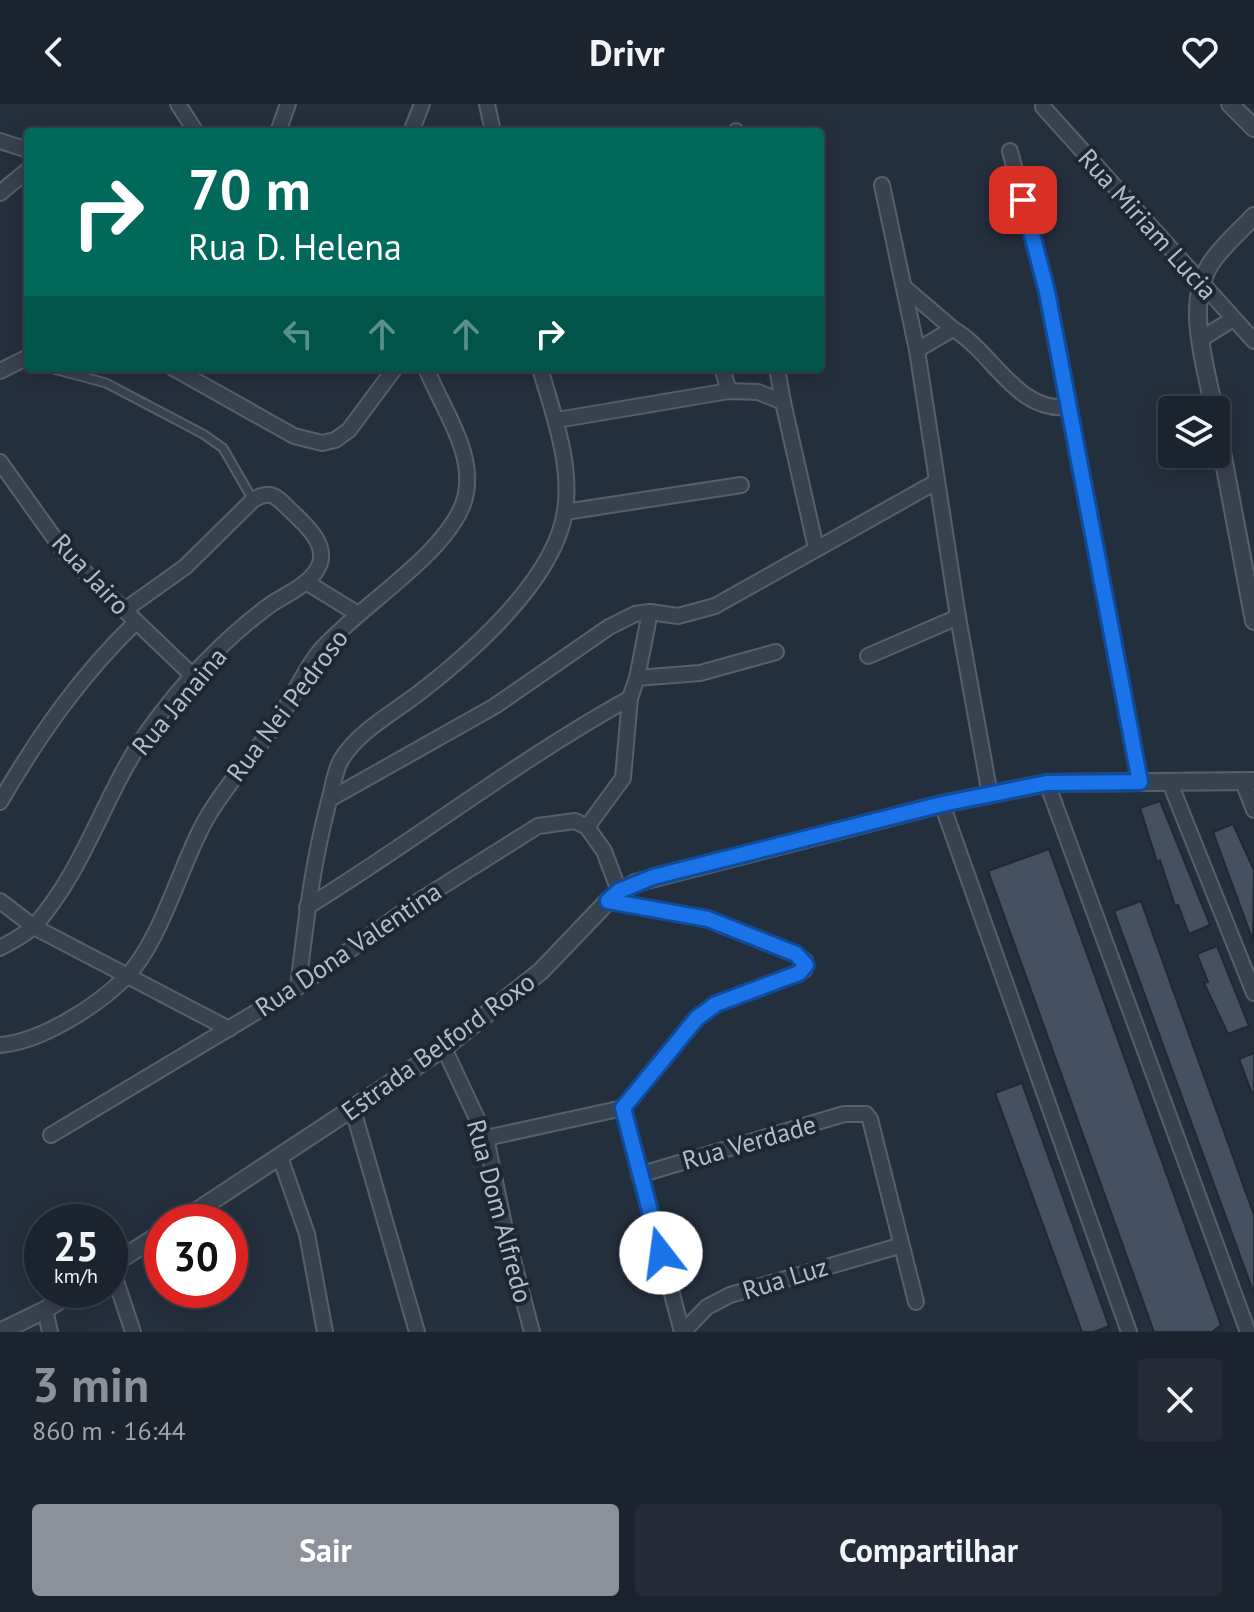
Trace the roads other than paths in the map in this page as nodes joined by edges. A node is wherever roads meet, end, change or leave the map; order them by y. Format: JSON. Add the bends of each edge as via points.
{"nodes":[{"id":1,"x":178,"y":104,"type":"edge"},
{"id":2,"x":288,"y":104,"type":"edge"},
{"id":3,"x":422,"y":104,"type":"edge"},
{"id":4,"x":487,"y":104,"type":"edge"},
{"id":5,"x":1230,"y":104,"type":"edge"},
{"id":6,"x":1043,"y":107,"type":"dead end"},
{"id":7,"x":193,"y":128,"type":"edge"},
{"id":8,"x":279,"y":128,"type":"edge"},
{"id":9,"x":413,"y":128,"type":"edge"},
{"id":10,"x":492,"y":128,"type":"edge"},
{"id":11,"x":1254,"y":128,"type":"edge"},
{"id":12,"x":0,"y":141,"type":"edge"},
{"id":13,"x":24,"y":149,"type":"edge"},
{"id":14,"x":1010,"y":151,"type":"dead end"},
{"id":15,"x":24,"y":173,"type":"edge"},
{"id":16,"x":882,"y":185,"type":"dead end"},
{"id":17,"x":0,"y":193,"type":"edge"},
{"id":18,"x":1254,"y":216,"type":"edge"},
{"id":19,"x":1202,"y":281,"type":"junction"},
{"id":20,"x":904,"y":287,"type":"junction"},
{"id":21,"x":1233,"y":319,"type":"junction"},
{"id":22,"x":953,"y":329,"type":"junction"},
{"id":23,"x":1201,"y":339,"type":"junction"},
{"id":24,"x":1254,"y":341,"type":"edge"},
{"id":25,"x":917,"y":350,"type":"junction"},
{"id":26,"x":24,"y":359,"type":"edge"},
{"id":27,"x":0,"y":371,"type":"edge"},
{"id":28,"x":65,"y":372,"type":"edge"},
{"id":29,"x":180,"y":372,"type":"edge"},
{"id":30,"x":392,"y":372,"type":"edge"},
{"id":31,"x":428,"y":372,"type":"edge"},
{"id":32,"x":541,"y":372,"type":"edge"},
{"id":33,"x":723,"y":372,"type":"edge"},
{"id":34,"x":778,"y":372,"type":"edge"},
{"id":35,"x":729,"y":391,"type":"junction"},
{"id":36,"x":1211,"y":396,"type":"edge"},
{"id":37,"x":783,"y":402,"type":"junction"},
{"id":38,"x":1067,"y":407,"type":"junction"},
{"id":39,"x":557,"y":420,"type":"junction"},
{"id":40,"x":0,"y":462,"type":"edge"},
{"id":41,"x":1225,"y":468,"type":"edge"},
{"id":42,"x":936,"y":482,"type":"junction"},
{"id":43,"x":741,"y":485,"type":"dead end"},
{"id":44,"x":253,"y":500,"type":"junction"},
{"id":45,"x":565,"y":512,"type":"junction"},
{"id":46,"x":816,"y":548,"type":"junction"},
{"id":47,"x":306,"y":582,"type":"junction"},
{"id":48,"x":126,"y":609,"type":"junction"},
{"id":49,"x":650,"y":612,"type":"junction"},
{"id":50,"x":358,"y":614,"type":"junction"},
{"id":51,"x":958,"y":617,"type":"junction"},
{"id":52,"x":1254,"y":621,"type":"edge"},
{"id":53,"x":136,"y":622,"type":"junction"},
{"id":54,"x":776,"y":652,"type":"dead end"},
{"id":55,"x":868,"y":656,"type":"dead end"},
{"id":56,"x":193,"y":676,"type":"junction"},
{"id":57,"x":637,"y":678,"type":"junction"},
{"id":58,"x":630,"y":698,"type":"junction"},
{"id":59,"x":1140,"y":782,"type":"junction"},
{"id":60,"x":1249,"y":782,"type":"edge"},
{"id":61,"x":1047,"y":783,"type":"junction"},
{"id":62,"x":1170,"y":783,"type":"junction"},
{"id":63,"x":990,"y":795,"type":"junction"},
{"id":64,"x":330,"y":799,"type":"junction"},
{"id":65,"x":0,"y":802,"type":"edge"},
{"id":66,"x":942,"y":804,"type":"junction"},
{"id":67,"x":1254,"y":810,"type":"edge"},
{"id":68,"x":587,"y":827,"type":"junction"},
{"id":69,"x":614,"y":896,"type":"junction"},
{"id":70,"x":0,"y":901,"type":"edge"},
{"id":71,"x":307,"y":907,"type":"junction"},
{"id":72,"x":34,"y":927,"type":"junction"},
{"id":73,"x":0,"y":948,"type":"edge"},
{"id":74,"x":127,"y":976,"type":"junction"},
{"id":75,"x":298,"y":987,"type":"junction"},
{"id":76,"x":1254,"y":993,"type":"edge"},
{"id":77,"x":229,"y":1029,"type":"junction"},
{"id":78,"x":0,"y":1045,"type":"edge"},
{"id":79,"x":444,"y":1048,"type":"junction"},
{"id":80,"x":623,"y":1108,"type":"junction"},
{"id":81,"x":353,"y":1110,"type":"junction"},
{"id":82,"x":51,"y":1135,"type":"dead end"},
{"id":83,"x":486,"y":1138,"type":"junction"},
{"id":84,"x":280,"y":1157,"type":"junction"},
{"id":85,"x":639,"y":1175,"type":"junction"},
{"id":86,"x":208,"y":1204,"type":"edge"},
{"id":87,"x":899,"y":1246,"type":"junction"},
{"id":88,"x":916,"y":1302,"type":"dead end"},
{"id":89,"x":48,"y":1308,"type":"edge"},
{"id":90,"x":125,"y":1308,"type":"edge"},
{"id":91,"x":45,"y":1310,"type":"junction"},
{"id":92,"x":0,"y":1332,"type":"edge"},
{"id":93,"x":50,"y":1332,"type":"edge"},
{"id":94,"x":133,"y":1332,"type":"edge"},
{"id":95,"x":325,"y":1332,"type":"edge"},
{"id":96,"x":417,"y":1332,"type":"edge"},
{"id":97,"x":532,"y":1332,"type":"edge"},
{"id":98,"x":683,"y":1332,"type":"edge"},
{"id":99,"x":1129,"y":1332,"type":"edge"},
{"id":100,"x":1248,"y":1332,"type":"edge"}],
"edges":[{"from":1,"to":7,"type":"street"},
{"from":2,"to":8,"type":"street"},
{"from":3,"to":9,"type":"street"},
{"from":4,"to":10,"type":"street"},
{"from":5,"to":11,"type":"street"},
{"from":6,"to":19,"type":"street","name":"Rua Miriam Lucia"},
{"from":12,"to":13,"type":"street"},
{"from":14,"to":38,"type":"street","via":[[1047,292]]},
{"from":15,"to":17,"type":"street"},
{"from":16,"to":20,"type":"street"},
{"from":18,"to":19,"type":"street","via":[[1220,252]]},
{"from":19,"to":21,"type":"street","name":"Rua Miriam Lucia"},
{"from":19,"to":23,"type":"street"},
{"from":20,"to":22,"type":"street"},
{"from":20,"to":25,"type":"street"},
{"from":21,"to":23,"type":"street"},
{"from":21,"to":24,"type":"street","name":"Rua Miriam Lucia"},
{"from":22,"to":25,"type":"street"},
{"from":22,"to":38,"type":"street","via":[[1023,395],[1040,406]]},
{"from":23,"to":36,"type":"street"},
{"from":25,"to":42,"type":"street"},
{"from":26,"to":27,"type":"street"},
{"from":28,"to":44,"type":"lane","via":[[106,383],[203,434],[223,448]]},
{"from":29,"to":30,"type":"street","via":[[294,436],[322,443],[349,430]]},
{"from":31,"to":50,"type":"street","name":"Rua Nei Pedroso","via":[[466,464],[462,505],[430,550]]},
{"from":32,"to":39,"type":"street"},
{"from":33,"to":35,"type":"street"},
{"from":34,"to":37,"type":"street"},
{"from":35,"to":37,"type":"street","via":[[758,392]]},
{"from":35,"to":39,"type":"street"},
{"from":37,"to":46,"type":"street"},
{"from":38,"to":59,"type":"street"},
{"from":39,"to":45,"type":"street","via":[[566,474]]},
{"from":40,"to":48,"type":"street","name":"Rua Jairo","via":[[65,553]]},
{"from":41,"to":52,"type":"street"},
{"from":42,"to":46,"type":"street"},
{"from":42,"to":51,"type":"street"},
{"from":43,"to":45,"type":"street"},
{"from":44,"to":47,"type":"street","via":[[272,493],[310,530],[321,557]]},
{"from":44,"to":48,"type":"street","via":[[185,567]]},
{"from":45,"to":64,"type":"street","via":[[555,544],[523,593],[454,665],[357,741],[335,774]]},
{"from":46,"to":49,"type":"street","via":[[696,614]]},
{"from":47,"to":50,"type":"street"},
{"from":47,"to":56,"type":"street","name":"Rua Janaina","via":[[271,605]]},
{"from":48,"to":53,"type":"street","name":"Rua Jairo"},
{"from":49,"to":57,"type":"street"},
{"from":49,"to":64,"type":"street","via":[[609,627],[495,706]]},
{"from":50,"to":74,"type":"street","name":"Rua Nei Pedroso","via":[[320,652],[280,718],[225,787]]},
{"from":51,"to":55,"type":"street"},
{"from":51,"to":63,"type":"street"},
{"from":53,"to":56,"type":"street","name":"Rua Jairo"},
{"from":53,"to":65,"type":"street","via":[[41,733]]},
{"from":54,"to":57,"type":"street","via":[[700,673]]},
{"from":56,"to":72,"type":"street","name":"Rua Janaina","via":[[135,751]]},
{"from":57,"to":58,"type":"street"},
{"from":58,"to":68,"type":"street","via":[[623,778]]},
{"from":58,"to":71,"type":"street"},
{"from":59,"to":61,"type":"street","name":"Estrada Belford Roxo"},
{"from":59,"to":62,"type":"street","name":"Estrada Belford Roxo"},
{"from":60,"to":62,"type":"street","name":"Estrada Belford Roxo"},
{"from":60,"to":67,"type":"street"},
{"from":61,"to":63,"type":"street","name":"Estrada Belford Roxo"},
{"from":61,"to":100,"type":"street"},
{"from":62,"to":76,"type":"street"},
{"from":63,"to":66,"type":"street","name":"Estrada Belford Roxo"},
{"from":64,"to":71,"type":"street","via":[[316,843]]},
{"from":66,"to":69,"type":"street","name":"Estrada Belford Roxo","via":[[653,877]]},
{"from":66,"to":99,"type":"street"},
{"from":68,"to":69,"type":"street","via":[[604,851]]},
{"from":68,"to":75,"type":"street","name":"Rua Dona Valentina","via":[[575,821],[538,826],[453,878]]},
{"from":69,"to":79,"type":"street","name":"Estrada Belford Roxo","via":[[541,971]]},
{"from":69,"to":80,"type":"street","via":[[708,919],[796,954],[806,965],[799,973],[716,1004],[697,1018]]},
{"from":70,"to":72,"type":"street"},
{"from":71,"to":75,"type":"street"},
{"from":72,"to":73,"type":"street"},
{"from":72,"to":74,"type":"street"},
{"from":74,"to":77,"type":"street"},
{"from":74,"to":78,"type":"street","via":[[51,1030]]},
{"from":75,"to":77,"type":"street","name":"Rua Dona Valentina"},
{"from":77,"to":82,"type":"street","name":"Rua Dona Valentina"},
{"from":79,"to":81,"type":"street","name":"Estrada Belford Roxo"},
{"from":79,"to":83,"type":"street","name":"Rua Dom Alfredo"},
{"from":80,"to":83,"type":"street"},
{"from":80,"to":85,"type":"street"},
{"from":81,"to":84,"type":"street","name":"Estrada Belford Roxo"},
{"from":81,"to":96,"type":"street"},
{"from":83,"to":97,"type":"street","name":"Rua Dom Alfredo"},
{"from":84,"to":86,"type":"street","name":"Estrada Belford Roxo"},
{"from":84,"to":95,"type":"street","via":[[307,1234]]},
{"from":85,"to":87,"type":"street","name":"Rua Verdade","via":[[860,1112],[870,1119]]},
{"from":85,"to":98,"type":"street"},
{"from":87,"to":88,"type":"street"},
{"from":87,"to":98,"type":"street","name":"Rua Luz","via":[[730,1295],[707,1307]]},
{"from":89,"to":91,"type":"street"},
{"from":90,"to":94,"type":"street"},
{"from":91,"to":92,"type":"street"},
{"from":91,"to":93,"type":"street"}]}
